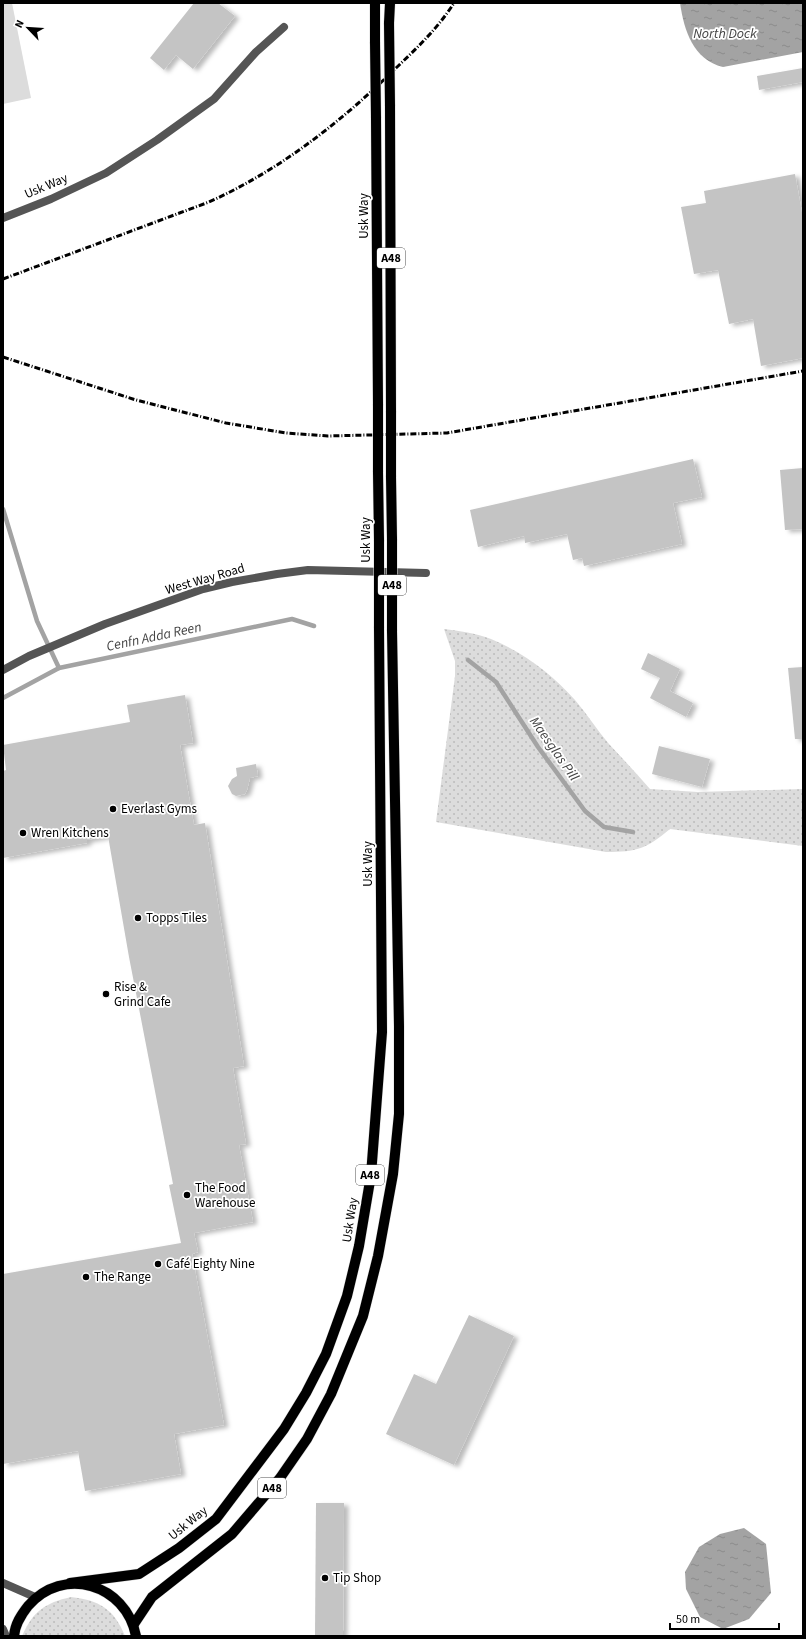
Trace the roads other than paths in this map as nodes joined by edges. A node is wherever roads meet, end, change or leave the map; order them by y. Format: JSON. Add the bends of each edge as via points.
{"nodes":[{"id":1,"x":375,"y":3,"type":"edge"},
{"id":2,"x":390,"y":3,"type":"edge"},
{"id":3,"x":284,"y":27,"type":"dead end"},
{"id":4,"x":3,"y":218,"type":"edge"},
{"id":5,"x":426,"y":573,"type":"dead end"},
{"id":6,"x":3,"y":670,"type":"edge"},
{"id":7,"x":3,"y":1583,"type":"edge"},
{"id":8,"x":70,"y":1583,"type":"junction"},
{"id":9,"x":35,"y":1597,"type":"junction"},
{"id":10,"x":134,"y":1624,"type":"junction"},
{"id":11,"x":3,"y":1630,"type":"edge"},
{"id":12,"x":6,"y":1636,"type":"edge"},
{"id":13,"x":14,"y":1636,"type":"edge"},
{"id":14,"x":136,"y":1636,"type":"edge"}],
"edges":[{"from":1,"to":8,"type":"main road","name":"Usk Way","number":"A48","bridge":true,"via":[[382,1032],[370,1175],[359,1246],[347,1296],[326,1354],[306,1393],[284,1429],[216,1518],[179,1548],[139,1574]]},
{"from":2,"to":10,"type":"main road","name":"Usk Way","number":"A48","bridge":true,"via":[[392,630],[399,1010],[398,1114],[394,1174],[365,1308],[332,1394],[307,1439],[280,1478],[232,1534],[152,1597]]},
{"from":3,"to":4,"type":"street","name":"Usk Way","via":[[256,52],[214,99],[157,140],[106,173]]},
{"from":5,"to":6,"type":"street","name":"West Way Road","via":[[308,570],[232,582],[203,589],[105,624],[29,656]]},
{"from":7,"to":9,"type":"street"},
{"from":8,"to":9,"type":"main road","number":"A48","via":[[54,1587]]},
{"from":8,"to":10,"type":"main road","number":"A48","via":[[92,1585],[111,1594],[127,1610]]},
{"from":9,"to":13,"type":"main road","number":"A48","via":[[21,1614]]},
{"from":10,"to":14,"type":"main road","number":"A48"},
{"from":11,"to":12,"type":"street"}]}
